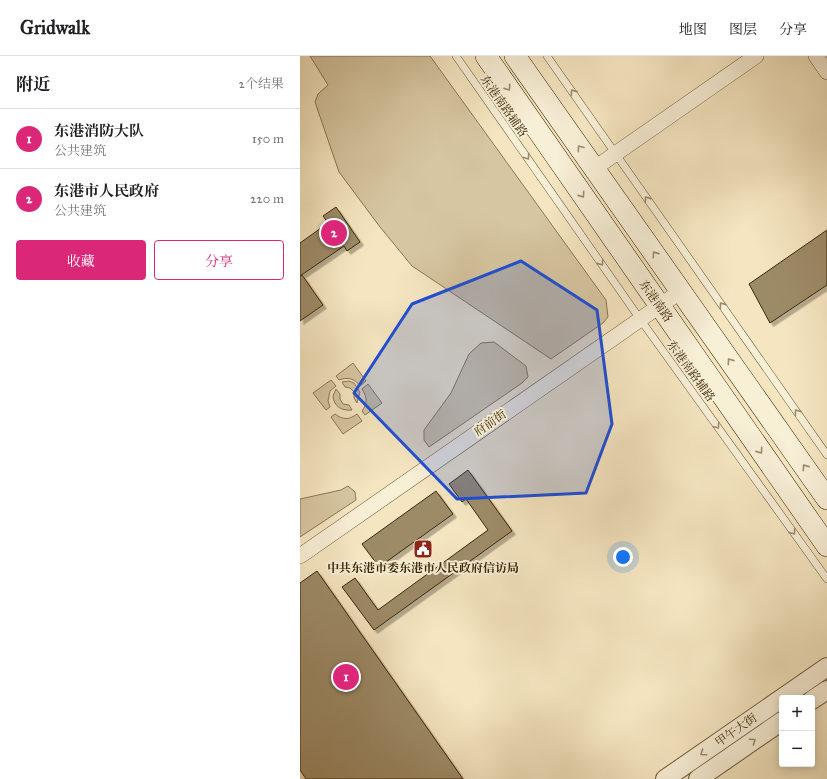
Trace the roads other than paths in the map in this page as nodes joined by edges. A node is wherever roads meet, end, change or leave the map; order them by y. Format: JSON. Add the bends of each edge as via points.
{"nodes":[{"id":1,"x":456,"y":56,"type":"edge"},
{"id":2,"x":486,"y":56,"type":"edge"},
{"id":3,"x":515,"y":56,"type":"edge"},
{"id":4,"x":547,"y":56,"type":"edge"},
{"id":5,"x":756,"y":56,"type":"edge"},
{"id":6,"x":816,"y":56,"type":"edge"},
{"id":7,"x":827,"y":72,"type":"edge"},
{"id":8,"x":616,"y":154,"type":"junction"},
{"id":9,"x":595,"y":168,"type":"junction"},
{"id":10,"x":681,"y":291,"type":"junction"},
{"id":11,"x":659,"y":306,"type":"junction"},
{"id":12,"x":640,"y":319,"type":"junction"},
{"id":13,"x":827,"y":455,"type":"edge"},
{"id":14,"x":827,"y":499,"type":"edge"},
{"id":15,"x":827,"y":546,"type":"edge"},
{"id":16,"x":300,"y":556,"type":"edge"},
{"id":17,"x":827,"y":579,"type":"edge"},
{"id":18,"x":827,"y":667,"type":"edge"},
{"id":19,"x":827,"y":690,"type":"edge"},
{"id":20,"x":815,"y":698,"type":"edge"},
{"id":21,"x":779,"y":723,"type":"edge"},
{"id":22,"x":665,"y":779,"type":"edge"},
{"id":23,"x":698,"y":779,"type":"edge"}],
"edges":[{"from":1,"to":12,"type":"lane","name":"东港南路辅路","one_way":true},
{"from":2,"to":11,"type":"main road","name":"东港南路","one_way":true},
{"from":9,"to":3,"type":"main road","one_way":true},
{"from":8,"to":4,"type":"lane","one_way":true},
{"from":5,"to":8,"type":"street"},
{"from":6,"to":7,"type":"street"},
{"from":8,"to":9,"type":"street"},
{"from":13,"to":8,"type":"lane","one_way":true},
{"from":10,"to":9,"type":"main road","one_way":true},
{"from":10,"to":11,"type":"street","name":"府前街"},
{"from":14,"to":10,"type":"main road","one_way":true},
{"from":11,"to":12,"type":"street","name":"府前街"},
{"from":11,"to":15,"type":"main road","name":"东港南路","one_way":true},
{"from":12,"to":16,"type":"street","name":"府前街"},
{"from":12,"to":17,"type":"lane","name":"东港南路辅路","one_way":true},
{"from":18,"to":22,"type":"street","name":"甲午大街","one_way":true},
{"from":19,"to":20,"type":"street"},
{"from":23,"to":21,"type":"street","name":"甲午大街","one_way":true}]}
